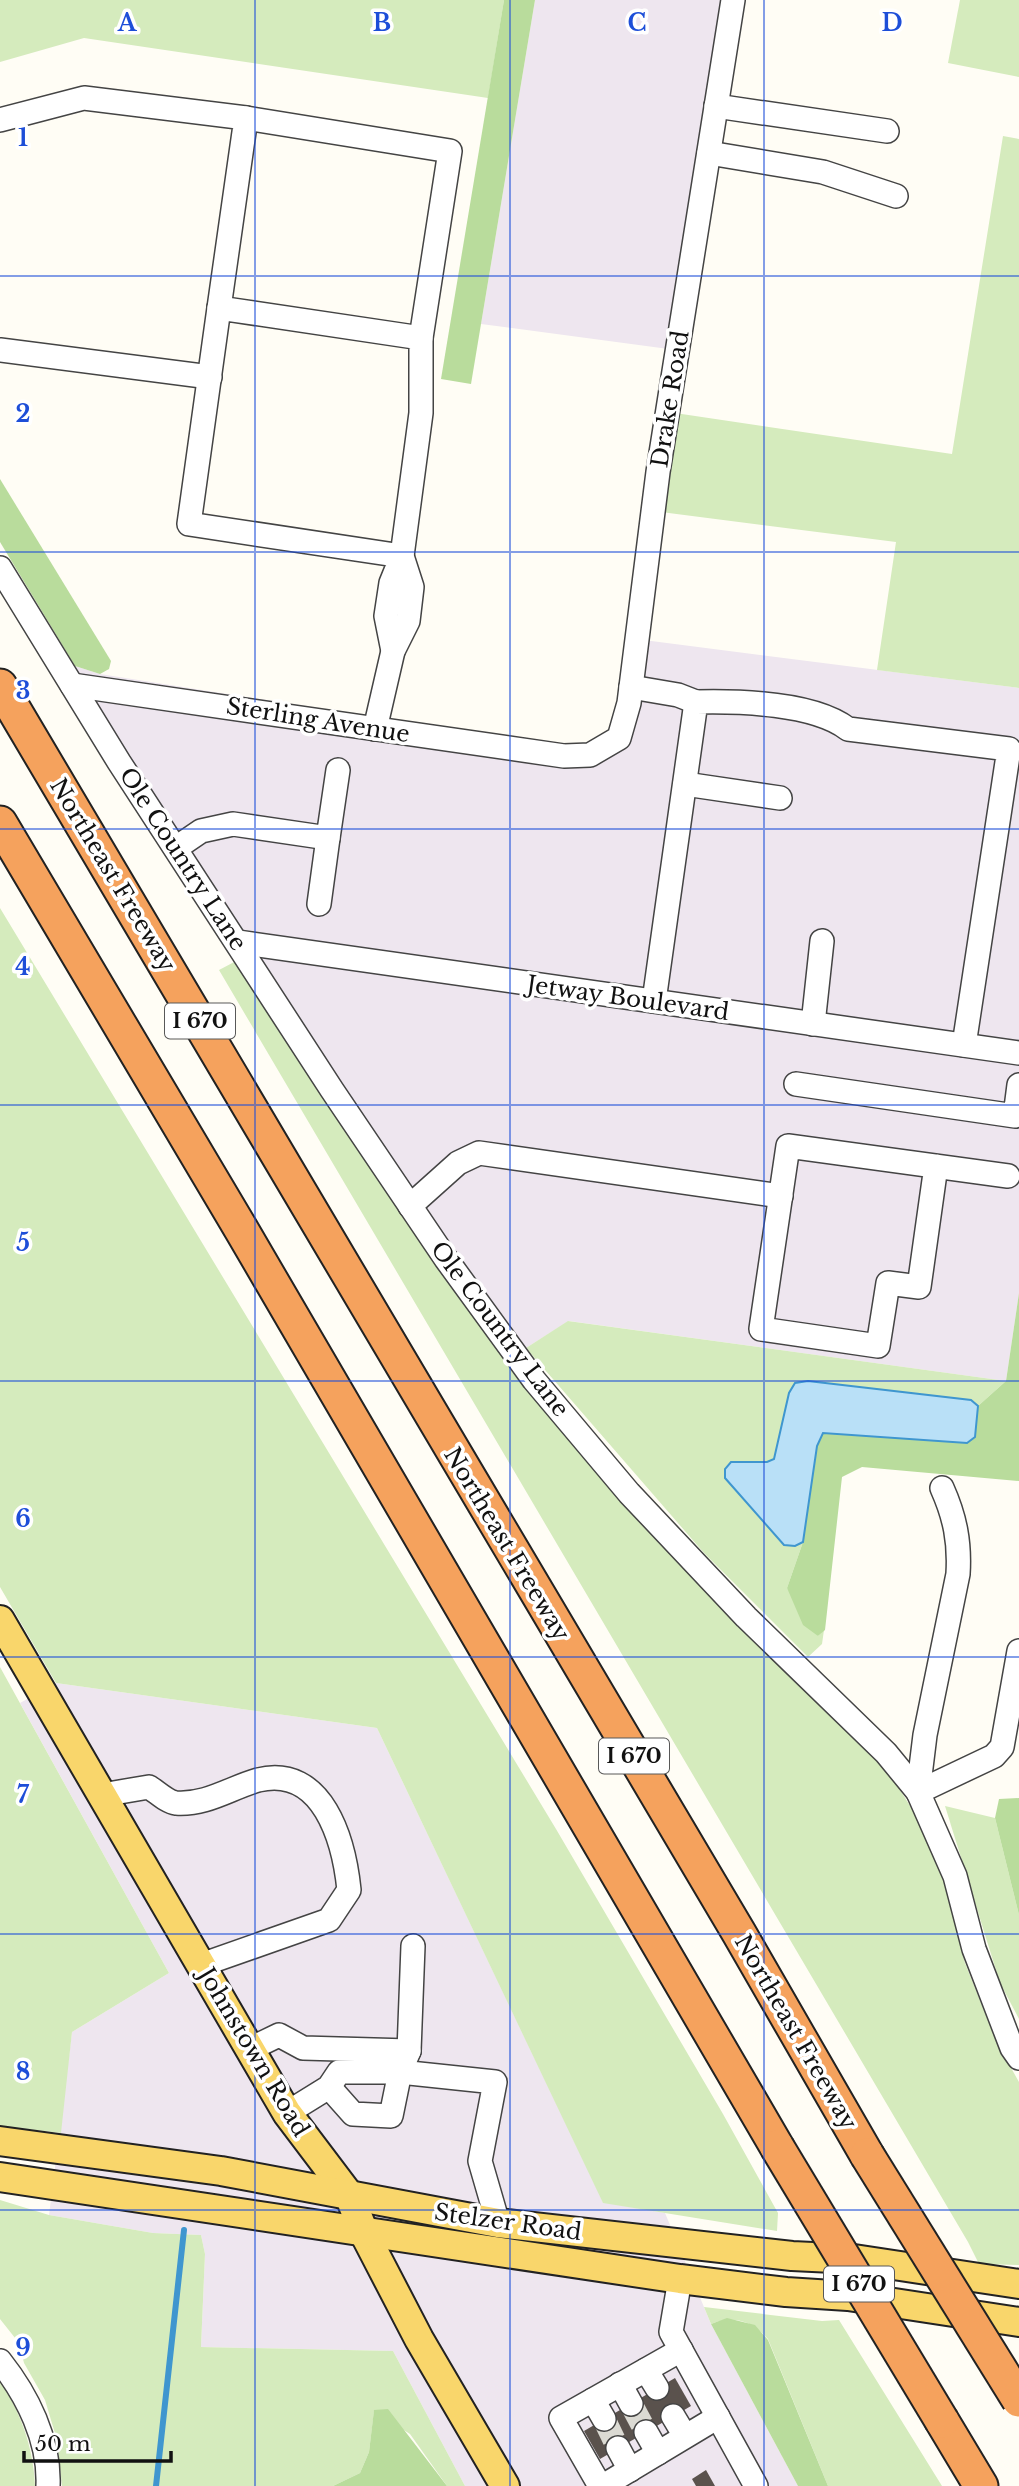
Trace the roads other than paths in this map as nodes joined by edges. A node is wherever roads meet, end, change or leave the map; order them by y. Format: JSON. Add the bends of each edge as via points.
{"nodes":[{"id":1,"x":733,"y":0,"type":"edge"},
{"id":2,"x":716,"y":106,"type":"junction"},
{"id":3,"x":246,"y":118,"type":"junction"},
{"id":4,"x":0,"y":120,"type":"edge"},
{"id":5,"x":887,"y":131,"type":"dead end"},
{"id":6,"x":709,"y":153,"type":"junction"},
{"id":7,"x":896,"y":197,"type":"dead end"},
{"id":8,"x":219,"y":308,"type":"junction"},
{"id":9,"x":421,"y":338,"type":"junction"},
{"id":10,"x":0,"y":350,"type":"edge"},
{"id":11,"x":210,"y":377,"type":"junction"},
{"id":12,"x":402,"y":556,"type":"junction"},
{"id":13,"x":0,"y":568,"type":"edge"},
{"id":14,"x":72,"y":685,"type":"junction"},
{"id":15,"x":0,"y":686,"type":"edge"},
{"id":16,"x":631,"y":687,"type":"junction"},
{"id":17,"x":696,"y":702,"type":"junction"},
{"id":18,"x":375,"y":729,"type":"junction"},
{"id":19,"x":564,"y":756,"type":"joint"},
{"id":20,"x":338,"y":770,"type":"dead end"},
{"id":21,"x":685,"y":784,"type":"junction"},
{"id":22,"x":780,"y":798,"type":"dead end"},
{"id":23,"x":4,"y":831,"type":"edge"},
{"id":24,"x":328,"y":838,"type":"junction"},
{"id":25,"x":176,"y":848,"type":"junction"},
{"id":26,"x":319,"y":904,"type":"dead end"},
{"id":27,"x":822,"y":941,"type":"dead end"},
{"id":28,"x":238,"y":942,"type":"junction"},
{"id":29,"x":654,"y":1001,"type":"junction"},
{"id":30,"x":813,"y":1024,"type":"junction"},
{"id":31,"x":964,"y":1045,"type":"junction"},
{"id":32,"x":1019,"y":1053,"type":"edge"},
{"id":33,"x":796,"y":1084,"type":"dead end"},
{"id":34,"x":1019,"y":1085,"type":"edge"},
{"id":35,"x":936,"y":1166,"type":"junction"},
{"id":36,"x":1008,"y":1176,"type":"dead end"},
{"id":37,"x":781,"y":1196,"type":"junction"},
{"id":38,"x":410,"y":1206,"type":"junction"},
{"id":39,"x":942,"y":1488,"type":"dead end"},
{"id":40,"x":0,"y":1620,"type":"edge"},
{"id":41,"x":1019,"y":1651,"type":"edge"},
{"id":42,"x":918,"y":1793,"type":"junction"},
{"id":43,"x":102,"y":1796,"type":"junction"},
{"id":44,"x":413,"y":1946,"type":"dead end"},
{"id":45,"x":201,"y":1965,"type":"junction"},
{"id":46,"x":250,"y":2049,"type":"junction"},
{"id":47,"x":1019,"y":2058,"type":"edge"},
{"id":48,"x":405,"y":2061,"type":"junction"},
{"id":49,"x":329,"y":2087,"type":"junction"},
{"id":50,"x":287,"y":2113,"type":"junction"},
{"id":51,"x":0,"y":2141,"type":"edge"},
{"id":52,"x":0,"y":2177,"type":"edge"},
{"id":53,"x":349,"y":2195,"type":"junction"},
{"id":54,"x":498,"y":2223,"type":"junction"},
{"id":55,"x":365,"y":2235,"type":"junction"},
{"id":56,"x":680,"y":2279,"type":"junction"},
{"id":57,"x":1019,"y":2284,"type":"edge"},
{"id":58,"x":1019,"y":2322,"type":"edge"},
{"id":59,"x":681,"y":2350,"type":"junction"},
{"id":60,"x":0,"y":2361,"type":"edge"},
{"id":61,"x":1019,"y":2400,"type":"edge"},
{"id":62,"x":673,"y":2416,"type":"dead end"},
{"id":63,"x":718,"y":2417,"type":"junction"},
{"id":64,"x":646,"y":2432,"type":"tunnel mouth"},
{"id":65,"x":685,"y":2436,"type":"junction"},
{"id":66,"x":618,"y":2448,"type":"tunnel mouth"},
{"id":67,"x":658,"y":2453,"type":"junction"},
{"id":68,"x":630,"y":2470,"type":"junction"},
{"id":69,"x":48,"y":2486,"type":"edge"},
{"id":70,"x":505,"y":2486,"type":"edge"},
{"id":71,"x":601,"y":2486,"type":"edge"},
{"id":72,"x":756,"y":2486,"type":"edge"},
{"id":73,"x":981,"y":2486,"type":"edge"}],
"edges":[{"from":1,"to":2,"type":"street","name":"Drake Road"},
{"from":2,"to":5,"type":"street"},
{"from":2,"to":6,"type":"street","name":"Drake Road"},
{"from":3,"to":4,"type":"street","via":[[84,97]]},
{"from":3,"to":8,"type":"street"},
{"from":3,"to":9,"type":"street","via":[[450,151]]},
{"from":6,"to":7,"type":"street","via":[[824,172]]},
{"from":6,"to":16,"type":"street","name":"Drake Road","via":[[658,472]]},
{"from":8,"to":9,"type":"street"},
{"from":8,"to":11,"type":"street"},
{"from":9,"to":12,"type":"street","via":[[421,413]]},
{"from":10,"to":11,"type":"street"},
{"from":11,"to":12,"type":"street","via":[[189,524]]},
{"from":12,"to":18,"type":"street","via":[[391,583],[386,617],[393,651]]},
{"from":13,"to":14,"type":"street","name":"Ole Country Lane"},
{"from":14,"to":18,"type":"street","name":"Sterling Avenue"},
{"from":14,"to":25,"type":"street","name":"Ole Country Lane"},
{"from":15,"to":61,"type":"highway","name":"Northeast Freeway","number":"I 670","bridge":true,"via":[[867,2155]]},
{"from":16,"to":17,"type":"street"},
{"from":16,"to":19,"type":"street","name":"Drake Road","via":[[619,738],[590,755]]},
{"from":17,"to":21,"type":"street"},
{"from":17,"to":31,"type":"street","via":[[736,701],[832,717],[848,729],[1009,749]]},
{"from":18,"to":19,"type":"street","name":"Sterling Avenue"},
{"from":20,"to":24,"type":"street"},
{"from":21,"to":22,"type":"street"},
{"from":21,"to":29,"type":"street"},
{"from":23,"to":73,"type":"highway","number":"I 670","bridge":true},
{"from":24,"to":25,"type":"street","via":[[233,824],[201,831]]},
{"from":24,"to":26,"type":"street"},
{"from":25,"to":28,"type":"street","name":"Ole Country Lane"},
{"from":27,"to":30,"type":"street"},
{"from":28,"to":29,"type":"street","name":"Jetway Boulevard"},
{"from":28,"to":38,"type":"street","name":"Ole Country Lane"},
{"from":29,"to":30,"type":"street","name":"Jetway Boulevard"},
{"from":30,"to":31,"type":"street","name":"Jetway Boulevard"},
{"from":31,"to":32,"type":"street","name":"Jetway Boulevard"},
{"from":33,"to":34,"type":"street","via":[[1015,1116]]},
{"from":35,"to":36,"type":"street"},
{"from":35,"to":37,"type":"street","via":[[788,1146]]},
{"from":35,"to":37,"type":"street","via":[[919,1287],[888,1283],[878,1346],[761,1329]]},
{"from":37,"to":38,"type":"street","via":[[478,1153],[458,1163]]},
{"from":38,"to":42,"type":"street","name":"Ole Country Lane","via":[[534,1381],[629,1493],[746,1617],[887,1752]]},
{"from":39,"to":42,"type":"street","via":[[960,1548]]},
{"from":40,"to":43,"type":"main road","name":"Johnstown Road"},
{"from":41,"to":42,"type":"street","via":[[1002,1747],[994,1756]]},
{"from":42,"to":47,"type":"street","name":"Ole Country Lane","via":[[955,1876],[974,1949]]},
{"from":43,"to":45,"type":"main road","name":"Johnstown Road"},
{"from":43,"to":45,"type":"street","via":[[149,1787],[173,1803],[205,1801],[258,1780],[286,1776],[316,1794],[345,1851],[349,1890],[328,1920]]},
{"from":44,"to":48,"type":"street"},
{"from":45,"to":46,"type":"main road","name":"Johnstown Road"},
{"from":46,"to":48,"type":"street","via":[[279,2035],[303,2048]]},
{"from":46,"to":50,"type":"main road","name":"Johnstown Road"},
{"from":48,"to":49,"type":"street","via":[[339,2072]]},
{"from":48,"to":49,"type":"street","via":[[391,2116],[353,2113]]},
{"from":48,"to":54,"type":"street","via":[[495,2082],[480,2161]]},
{"from":49,"to":50,"type":"street"},
{"from":50,"to":53,"type":"main road","name":"Johnstown Road"},
{"from":51,"to":53,"type":"main road","name":"Stelzer Road","via":[[221,2171]]},
{"from":52,"to":55,"type":"main road","name":"Stelzer Road"},
{"from":53,"to":54,"type":"main road","name":"Stelzer Road"},
{"from":53,"to":55,"type":"main road","name":"Johnstown Road"},
{"from":54,"to":57,"type":"main road","name":"Stelzer Road","via":[[854,2259]]},
{"from":55,"to":56,"type":"main road","name":"Stelzer Road"},
{"from":55,"to":70,"type":"main road","name":"Johnstown Road","via":[[419,2339]]},
{"from":56,"to":58,"type":"main road","name":"Stelzer Road","via":[[848,2296]]},
{"from":56,"to":59,"type":"street","via":[[671,2332]]},
{"from":59,"to":63,"type":"street"},
{"from":59,"to":71,"type":"street","via":[[651,2379],[625,2394],[598,2409],[561,2418]]},
{"from":60,"to":69,"type":"street","via":[[21,2388],[39,2428]]},
{"from":62,"to":65,"type":"street"},
{"from":63,"to":65,"type":"street"},
{"from":63,"to":72,"type":"street"},
{"from":64,"to":67,"type":"street"},
{"from":65,"to":67,"type":"street"},
{"from":66,"to":68,"type":"street"},
{"from":67,"to":68,"type":"street"},
{"from":68,"to":71,"type":"street"}]}
